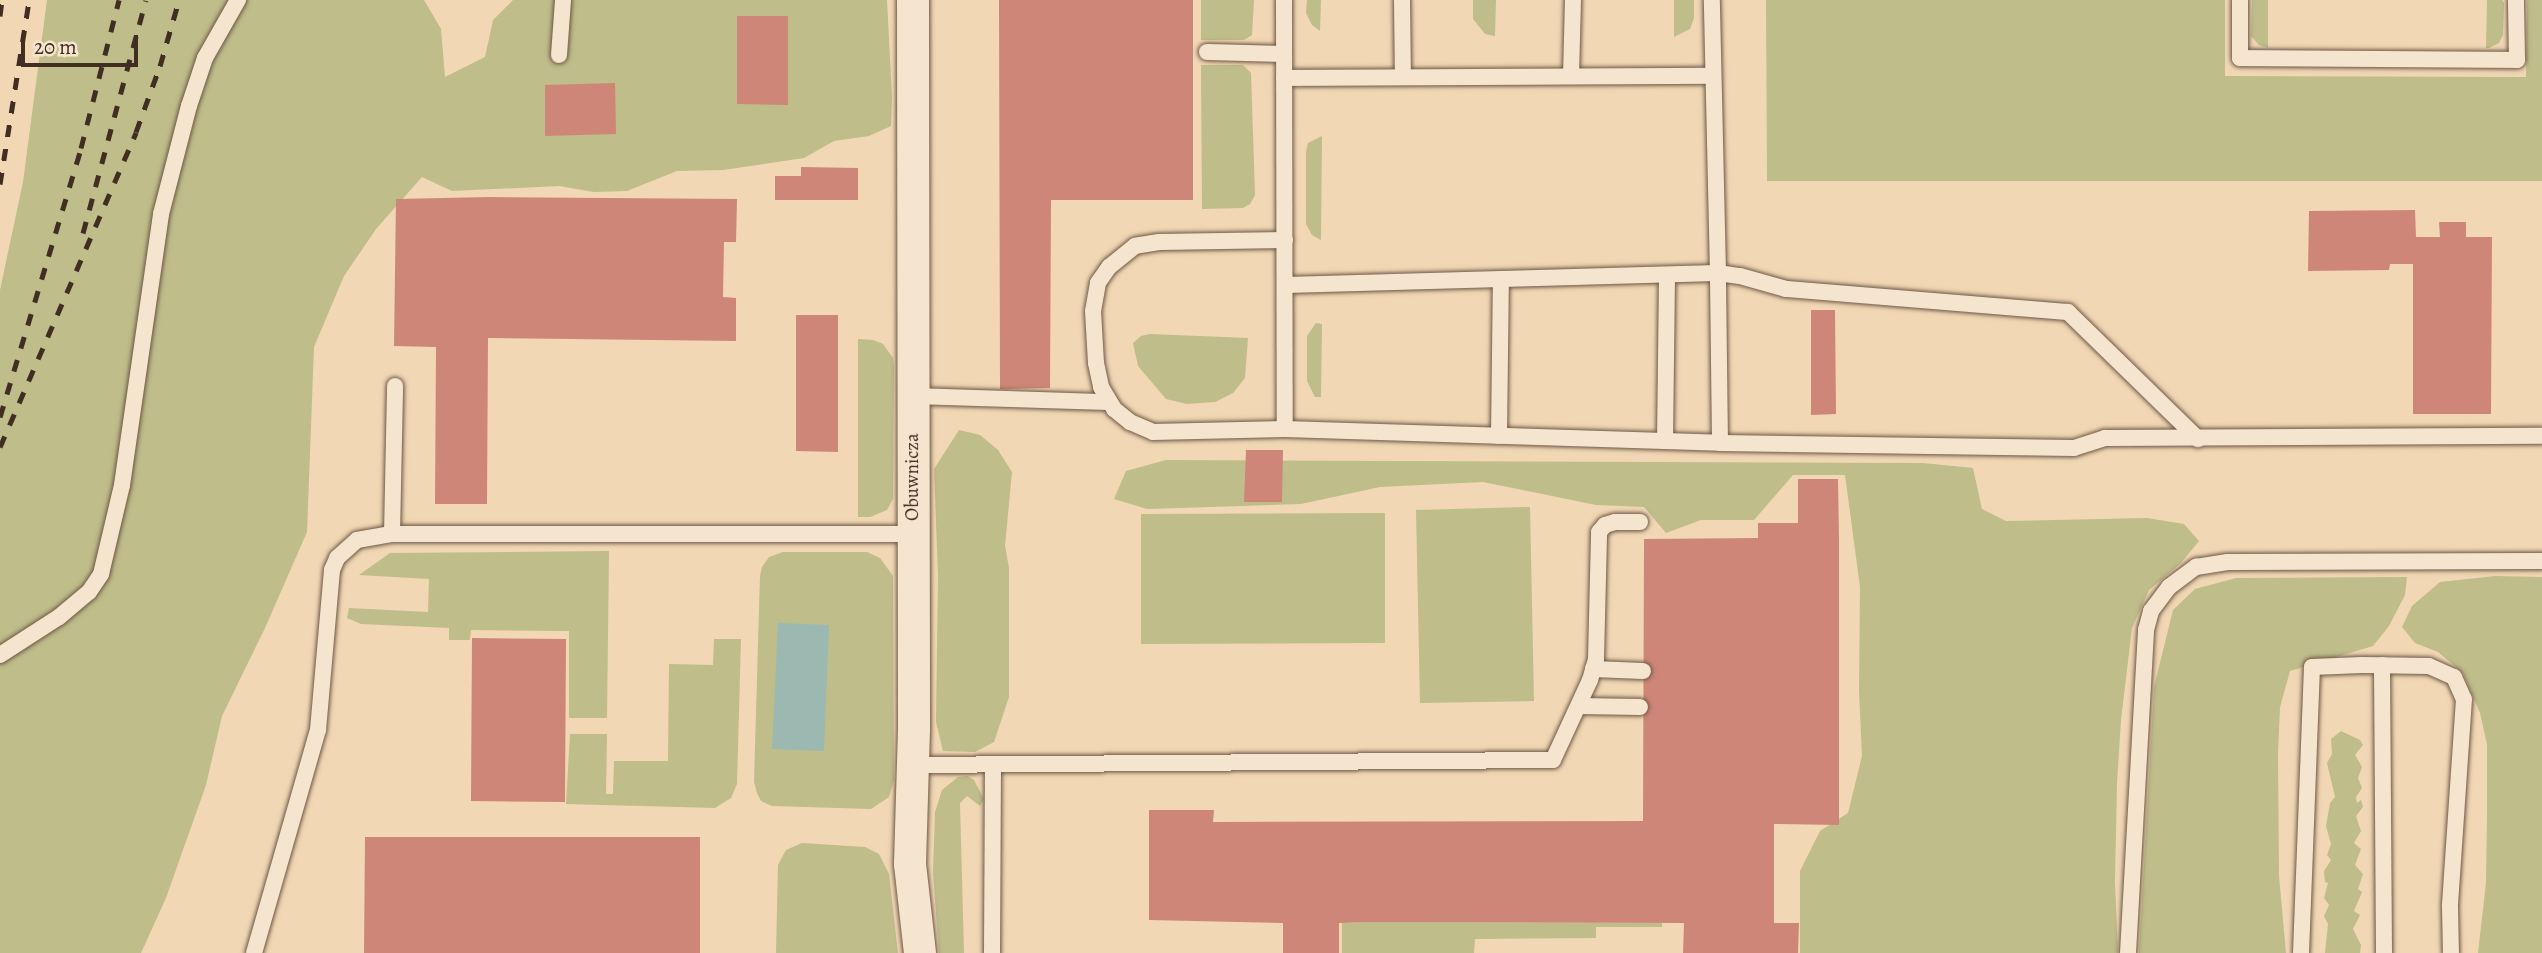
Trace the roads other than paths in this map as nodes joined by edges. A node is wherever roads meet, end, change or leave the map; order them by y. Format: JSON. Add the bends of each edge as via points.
{"nodes":[{"id":1,"x":238,"y":0,"type":"edge"},
{"id":2,"x":562,"y":0,"type":"edge"},
{"id":3,"x":913,"y":0,"type":"edge"},
{"id":4,"x":1284,"y":0,"type":"edge"},
{"id":5,"x":1402,"y":0,"type":"edge"},
{"id":6,"x":1573,"y":0,"type":"edge"},
{"id":7,"x":1712,"y":0,"type":"edge"},
{"id":8,"x":2240,"y":0,"type":"edge"},
{"id":9,"x":2516,"y":0,"type":"edge"},
{"id":10,"x":1208,"y":52,"type":"dead end"},
{"id":11,"x":1284,"y":54,"type":"junction"},
{"id":12,"x":559,"y":55,"type":"dead end"},
{"id":13,"x":1403,"y":76,"type":"junction"},
{"id":14,"x":1571,"y":76,"type":"junction"},
{"id":15,"x":1713,"y":76,"type":"junction"},
{"id":16,"x":1284,"y":78,"type":"junction"},
{"id":17,"x":1285,"y":240,"type":"junction"},
{"id":18,"x":1718,"y":273,"type":"junction"},
{"id":19,"x":1667,"y":276,"type":"junction"},
{"id":20,"x":1501,"y":279,"type":"junction"},
{"id":21,"x":1285,"y":285,"type":"junction"},
{"id":22,"x":395,"y":386,"type":"dead end"},
{"id":23,"x":913,"y":396,"type":"junction"},
{"id":24,"x":1108,"y":402,"type":"junction"},
{"id":25,"x":1285,"y":429,"type":"junction"},
{"id":26,"x":1499,"y":436,"type":"junction"},
{"id":27,"x":2542,"y":436,"type":"edge"},
{"id":28,"x":2198,"y":439,"type":"junction"},
{"id":29,"x":1665,"y":441,"type":"junction"},
{"id":30,"x":1720,"y":443,"type":"junction"},
{"id":31,"x":1640,"y":522,"type":"dead end"},
{"id":32,"x":392,"y":534,"type":"junction"},
{"id":33,"x":913,"y":534,"type":"junction"},
{"id":34,"x":2542,"y":561,"type":"edge"},
{"id":35,"x":0,"y":655,"type":"edge"},
{"id":36,"x":2382,"y":665,"type":"junction"},
{"id":37,"x":1593,"y":669,"type":"junction"},
{"id":38,"x":1643,"y":671,"type":"dead end"},
{"id":39,"x":1579,"y":706,"type":"junction"},
{"id":40,"x":1640,"y":707,"type":"dead end"},
{"id":41,"x":993,"y":764,"type":"junction"},
{"id":42,"x":913,"y":765,"type":"junction"},
{"id":43,"x":254,"y":953,"type":"edge"},
{"id":44,"x":920,"y":953,"type":"edge"},
{"id":45,"x":992,"y":953,"type":"edge"},
{"id":46,"x":2128,"y":953,"type":"edge"},
{"id":47,"x":2301,"y":953,"type":"edge"},
{"id":48,"x":2384,"y":953,"type":"edge"},
{"id":49,"x":2451,"y":953,"type":"edge"}],
"edges":[{"from":1,"to":35,"type":"lane","via":[[205,58],[162,214],[122,485],[101,574],[89,592],[59,617]]},
{"from":2,"to":12,"type":"lane"},
{"from":3,"to":23,"type":"street","name":"Obuwnicza"},
{"from":4,"to":11,"type":"lane"},
{"from":5,"to":13,"type":"lane"},
{"from":6,"to":14,"type":"lane"},
{"from":7,"to":15,"type":"lane"},
{"from":8,"to":9,"type":"lane","via":[[2240,58],[2517,60]]},
{"from":10,"to":11,"type":"lane"},
{"from":11,"to":16,"type":"lane"},
{"from":13,"to":14,"type":"lane"},
{"from":13,"to":16,"type":"lane"},
{"from":14,"to":15,"type":"lane"},
{"from":15,"to":18,"type":"lane"},
{"from":16,"to":17,"type":"lane"},
{"from":17,"to":21,"type":"lane"},
{"from":17,"to":24,"type":"lane","via":[[1159,242],[1135,246],[1109,267],[1098,283],[1093,311],[1096,363]]},
{"from":18,"to":19,"type":"lane"},
{"from":18,"to":28,"type":"lane","via":[[1786,289],[2068,313]]},
{"from":18,"to":30,"type":"lane"},
{"from":19,"to":20,"type":"lane"},
{"from":19,"to":29,"type":"lane"},
{"from":20,"to":21,"type":"lane"},
{"from":20,"to":26,"type":"lane"},
{"from":21,"to":25,"type":"lane"},
{"from":22,"to":32,"type":"lane"},
{"from":23,"to":24,"type":"lane"},
{"from":23,"to":33,"type":"street","name":"Obuwnicza"},
{"from":24,"to":25,"type":"lane","via":[[1130,422],[1153,432]]},
{"from":25,"to":26,"type":"lane"},
{"from":26,"to":29,"type":"lane"},
{"from":27,"to":28,"type":"lane"},
{"from":28,"to":30,"type":"lane","via":[[2105,438],[2074,448]]},
{"from":29,"to":30,"type":"lane"},
{"from":31,"to":37,"type":"lane","via":[[1615,522],[1600,532]]},
{"from":32,"to":33,"type":"lane"},
{"from":32,"to":43,"type":"lane","via":[[357,540],[332,570],[318,730]]},
{"from":33,"to":42,"type":"street","name":"Obuwnicza"},
{"from":34,"to":46,"type":"lane","via":[[2228,562],[2196,567],[2169,587],[2151,611],[2146,630]]},
{"from":36,"to":47,"type":"lane","via":[[2312,667]]},
{"from":36,"to":48,"type":"lane"},
{"from":36,"to":49,"type":"lane","via":[[2429,666],[2446,672],[2454,677],[2464,699]]},
{"from":37,"to":38,"type":"lane"},
{"from":37,"to":39,"type":"lane"},
{"from":39,"to":40,"type":"lane"},
{"from":39,"to":41,"type":"lane","via":[[1553,760]]},
{"from":41,"to":42,"type":"lane"},
{"from":41,"to":45,"type":"lane"},
{"from":42,"to":44,"type":"street","name":"Obuwnicza","via":[[910,864]]}]}
